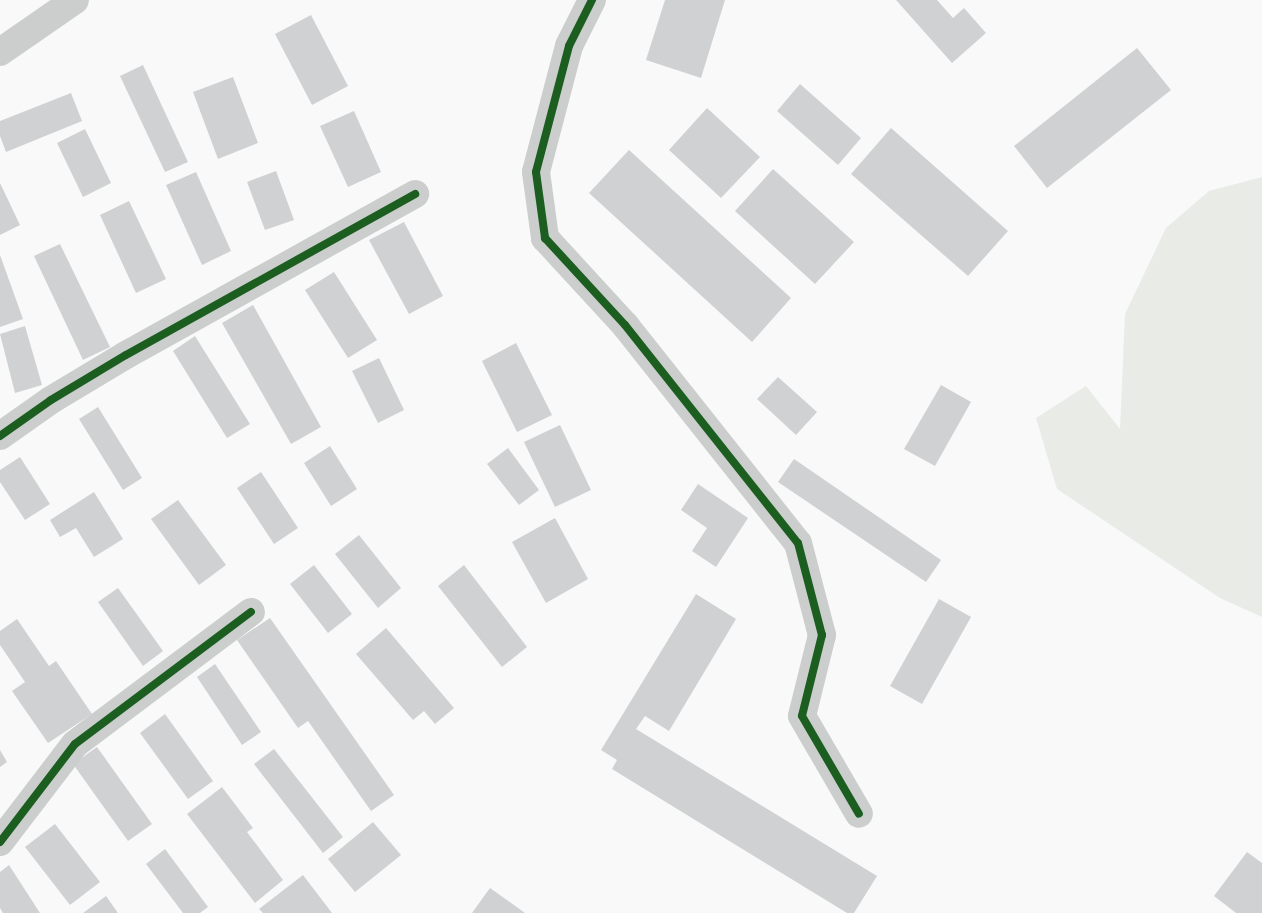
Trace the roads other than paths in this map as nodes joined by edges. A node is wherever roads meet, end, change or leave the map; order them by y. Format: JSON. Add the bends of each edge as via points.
{"nodes":[{"id":1,"x":75,"y":0,"type":"edge"},
{"id":2,"x":592,"y":0,"type":"edge"},
{"id":3,"x":0,"y":52,"type":"edge"},
{"id":4,"x":415,"y":194,"type":"dead end"},
{"id":5,"x":0,"y":436,"type":"edge"},
{"id":6,"x":251,"y":612,"type":"dead end"},
{"id":7,"x":859,"y":814,"type":"dead end"},
{"id":8,"x":0,"y":842,"type":"edge"}],
"edges":[{"from":1,"to":3,"type":"street"},
{"from":2,"to":7,"type":"street","via":[[569,46],[536,172],[545,238],[625,325],[798,543],[822,635],[802,716]]},
{"from":4,"to":5,"type":"street","via":[[126,355],[51,400]]},
{"from":6,"to":8,"type":"street","via":[[75,744]]}]}
